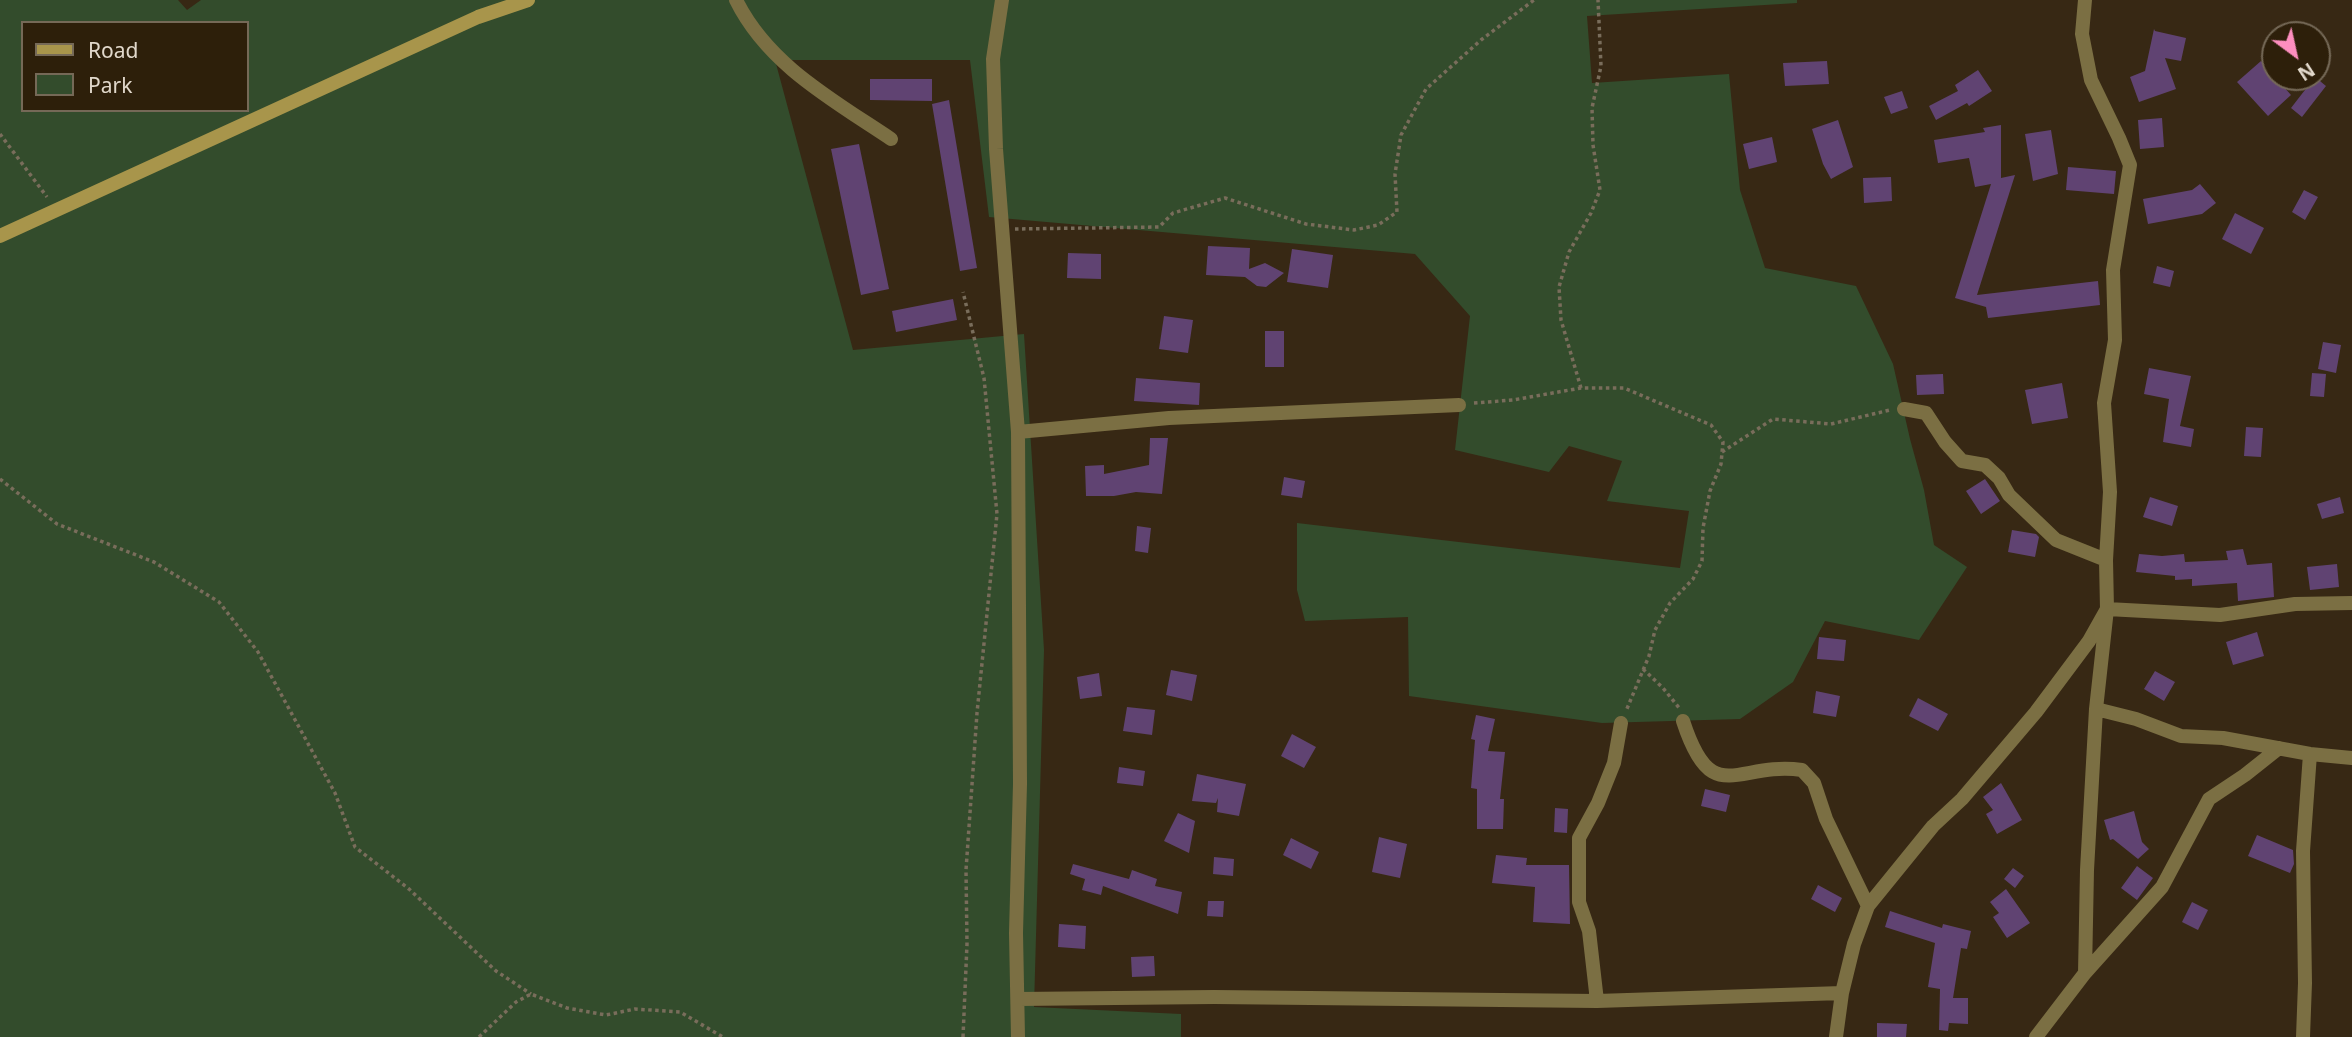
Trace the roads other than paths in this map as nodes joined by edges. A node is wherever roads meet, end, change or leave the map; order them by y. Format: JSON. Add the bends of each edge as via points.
{"nodes":[{"id":1,"x":527,"y":0,"type":"edge"},
{"id":2,"x":736,"y":0,"type":"edge"},
{"id":3,"x":1002,"y":0,"type":"edge"},
{"id":4,"x":2085,"y":0,"type":"edge"},
{"id":5,"x":891,"y":139,"type":"dead end"},
{"id":6,"x":0,"y":236,"type":"edge"},
{"id":7,"x":1459,"y":405,"type":"road end"},
{"id":8,"x":1903,"y":409,"type":"road end"},
{"id":9,"x":1018,"y":432,"type":"junction"},
{"id":10,"x":2106,"y":560,"type":"junction"},
{"id":11,"x":2352,"y":603,"type":"edge"},
{"id":12,"x":2107,"y":609,"type":"junction"},
{"id":13,"x":2096,"y":709,"type":"junction"},
{"id":14,"x":1683,"y":721,"type":"road end"},
{"id":15,"x":1621,"y":723,"type":"road end"},
{"id":16,"x":2278,"y":748,"type":"junction"},
{"id":17,"x":2310,"y":754,"type":"junction"},
{"id":18,"x":2352,"y":758,"type":"edge"},
{"id":19,"x":1868,"y":906,"type":"junction"},
{"id":20,"x":2085,"y":973,"type":"junction"},
{"id":21,"x":1842,"y":993,"type":"junction"},
{"id":22,"x":1017,"y":999,"type":"junction"},
{"id":23,"x":1597,"y":1001,"type":"junction"},
{"id":24,"x":1018,"y":1037,"type":"edge"},
{"id":25,"x":1836,"y":1037,"type":"edge"},
{"id":26,"x":2036,"y":1037,"type":"edge"},
{"id":27,"x":2302,"y":1037,"type":"edge"}],
"edges":[{"from":1,"to":6,"type":"main road","via":[[478,17]]},
{"from":2,"to":5,"type":"street","via":[[780,60]]},
{"from":3,"to":9,"type":"street","via":[[993,59],[996,149]]},
{"from":4,"to":10,"type":"street","via":[[2082,34],[2091,80],[2130,165],[2113,270],[2115,340],[2104,403],[2110,492]]},
{"from":7,"to":9,"type":"street","via":[[1169,418]]},
{"from":8,"to":10,"type":"street","via":[[1926,413],[1962,461],[1985,465],[2056,540]]},
{"from":9,"to":22,"type":"street"},
{"from":10,"to":12,"type":"street"},
{"from":11,"to":12,"type":"street","via":[[2295,604],[2220,615]]},
{"from":12,"to":13,"type":"street"},
{"from":12,"to":19,"type":"street","via":[[2036,712]]},
{"from":13,"to":16,"type":"street","via":[[2181,736]]},
{"from":13,"to":20,"type":"street"},
{"from":14,"to":19,"type":"street","via":[[1692,749],[1714,774],[1802,770],[1814,783]]},
{"from":15,"to":23,"type":"street","via":[[1614,763],[1579,838],[1579,902],[1589,931]]},
{"from":16,"to":17,"type":"street"},
{"from":16,"to":20,"type":"street","via":[[2209,799],[2162,887]]},
{"from":17,"to":18,"type":"street"},
{"from":17,"to":27,"type":"street","via":[[2303,851]]},
{"from":19,"to":21,"type":"street"},
{"from":20,"to":26,"type":"street"},
{"from":21,"to":23,"type":"street"},
{"from":21,"to":25,"type":"street"},
{"from":22,"to":23,"type":"street"},
{"from":22,"to":24,"type":"street"}]}
